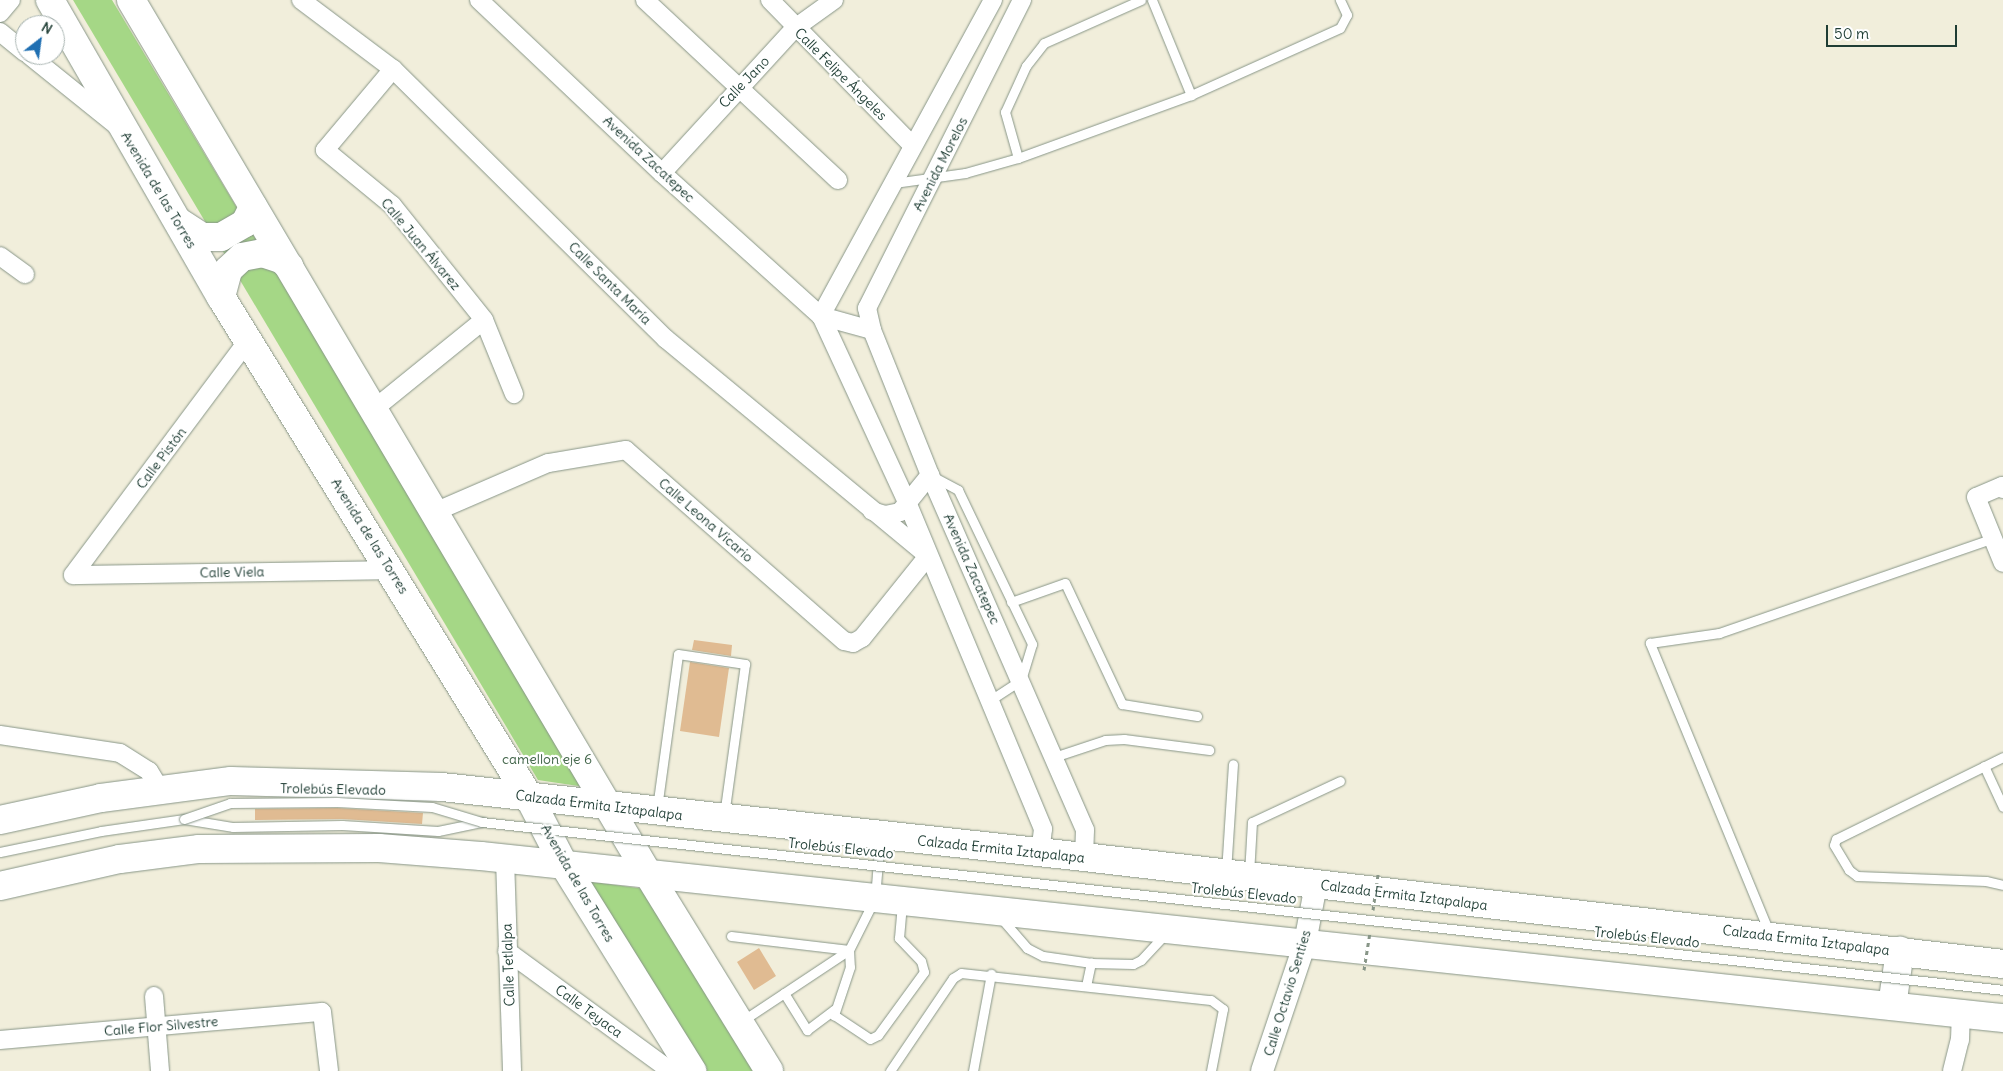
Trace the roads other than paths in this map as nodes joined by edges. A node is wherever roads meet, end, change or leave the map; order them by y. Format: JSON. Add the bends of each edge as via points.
{"nodes":[{"id":1,"x":11,"y":0,"type":"edge"},
{"id":2,"x":50,"y":0,"type":"edge"},
{"id":3,"x":131,"y":0,"type":"edge"},
{"id":4,"x":301,"y":0,"type":"edge"},
{"id":5,"x":479,"y":0,"type":"edge"},
{"id":6,"x":645,"y":0,"type":"edge"},
{"id":7,"x":770,"y":0,"type":"edge"},
{"id":8,"x":834,"y":0,"type":"edge"},
{"id":9,"x":993,"y":0,"type":"edge"},
{"id":10,"x":1022,"y":0,"type":"edge"},
{"id":11,"x":1141,"y":0,"type":"edge"},
{"id":12,"x":1152,"y":0,"type":"edge"},
{"id":13,"x":1340,"y":0,"type":"edge"},
{"id":14,"x":0,"y":13,"type":"edge"},
{"id":15,"x":795,"y":28,"type":"junction"},
{"id":16,"x":0,"y":32,"type":"edge"},
{"id":17,"x":15,"y":44,"type":"edge"},
{"id":18,"x":42,"y":65,"type":"edge"},
{"id":19,"x":393,"y":69,"type":"junction"},
{"id":20,"x":740,"y":89,"type":"junction"},
{"id":21,"x":1191,"y":95,"type":"junction"},
{"id":22,"x":123,"y":130,"type":"junction"},
{"id":23,"x":913,"y":146,"type":"junction"},
{"id":24,"x":1018,"y":158,"type":"junction"},
{"id":25,"x":662,"y":173,"type":"junction"},
{"id":26,"x":932,"y":178,"type":"junction"},
{"id":27,"x":838,"y":180,"type":"dead end"},
{"id":28,"x":893,"y":183,"type":"junction"},
{"id":29,"x":253,"y":207,"type":"junction"},
{"id":30,"x":179,"y":222,"type":"junction"},
{"id":31,"x":0,"y":256,"type":"edge"},
{"id":32,"x":289,"y":266,"type":"junction"},
{"id":33,"x":25,"y":274,"type":"dead end"},
{"id":34,"x":221,"y":297,"type":"junction"},
{"id":35,"x":822,"y":316,"type":"junction"},
{"id":36,"x":484,"y":320,"type":"junction"},
{"id":37,"x":872,"y":330,"type":"junction"},
{"id":38,"x":248,"y":340,"type":"junction"},
{"id":39,"x":514,"y":394,"type":"dead end"},
{"id":40,"x":374,"y":409,"type":"junction"},
{"id":41,"x":930,"y":475,"type":"junction"},
{"id":42,"x":2003,"y":487,"type":"edge"},
{"id":43,"x":907,"y":502,"type":"junction"},
{"id":44,"x":871,"y":511,"type":"junction"},
{"id":45,"x":435,"y":512,"type":"junction"},
{"id":46,"x":1993,"y":538,"type":"junction"},
{"id":47,"x":928,"y":556,"type":"junction"},
{"id":48,"x":2003,"y":563,"type":"edge"},
{"id":49,"x":390,"y":570,"type":"junction"},
{"id":50,"x":73,"y":575,"type":"joint"},
{"id":51,"x":1011,"y":602,"type":"junction"},
{"id":52,"x":1021,"y":680,"type":"junction"},
{"id":53,"x":990,"y":700,"type":"junction"},
{"id":54,"x":1197,"y":716,"type":"dead end"},
{"id":55,"x":0,"y":735,"type":"edge"},
{"id":56,"x":1209,"y":750,"type":"dead end"},
{"id":57,"x":2003,"y":757,"type":"edge"},
{"id":58,"x":1054,"y":758,"type":"junction"},
{"id":59,"x":1233,"y":764,"type":"dead end"},
{"id":60,"x":1984,"y":766,"type":"junction"},
{"id":61,"x":1340,"y":781,"type":"dead end"},
{"id":62,"x":160,"y":788,"type":"junction"},
{"id":63,"x":529,"y":797,"type":"junction"},
{"id":64,"x":611,"y":807,"type":"junction"},
{"id":65,"x":2003,"y":807,"type":"edge"},
{"id":66,"x":657,"y":812,"type":"junction"},
{"id":67,"x":184,"y":819,"type":"junction"},
{"id":68,"x":0,"y":820,"type":"edge"},
{"id":69,"x":724,"y":820,"type":"junction"},
{"id":70,"x":482,"y":822,"type":"junction"},
{"id":71,"x":880,"y":837,"type":"junction"},
{"id":72,"x":0,"y":852,"type":"edge"},
{"id":73,"x":1040,"y":852,"type":"junction"},
{"id":74,"x":1084,"y":857,"type":"junction"},
{"id":75,"x":505,"y":859,"type":"junction"},
{"id":76,"x":564,"y":865,"type":"junction"},
{"id":77,"x":648,"y":874,"type":"junction"},
{"id":78,"x":1237,"y":875,"type":"junction"},
{"id":79,"x":1316,"y":884,"type":"junction"},
{"id":80,"x":2003,"y":885,"type":"edge"},
{"id":81,"x":0,"y":886,"type":"edge"},
{"id":82,"x":875,"y":898,"type":"junction"},
{"id":83,"x":902,"y":901,"type":"junction"},
{"id":84,"x":994,"y":910,"type":"junction"},
{"id":85,"x":1170,"y":929,"type":"junction"},
{"id":86,"x":1770,"y":935,"type":"junction"},
{"id":87,"x":731,"y":936,"type":"dead end"},
{"id":88,"x":1305,"y":943,"type":"junction"},
{"id":89,"x":849,"y":950,"type":"junction"},
{"id":90,"x":506,"y":951,"type":"junction"},
{"id":91,"x":1900,"y":951,"type":"junction"},
{"id":92,"x":1091,"y":963,"type":"junction"},
{"id":93,"x":2003,"y":964,"type":"edge"},
{"id":94,"x":991,"y":974,"type":"junction"},
{"id":95,"x":1086,"y":986,"type":"junction"},
{"id":96,"x":2003,"y":990,"type":"edge"},
{"id":97,"x":784,"y":993,"type":"junction"},
{"id":98,"x":154,"y":996,"type":"dead end"},
{"id":99,"x":1892,"y":1006,"type":"junction"},
{"id":100,"x":834,"y":1010,"type":"junction"},
{"id":101,"x":1961,"y":1013,"type":"junction"},
{"id":102,"x":2003,"y":1018,"type":"edge"},
{"id":103,"x":741,"y":1022,"type":"junction"},
{"id":104,"x":156,"y":1026,"type":"junction"},
{"id":105,"x":0,"y":1040,"type":"edge"},
{"id":106,"x":160,"y":1071,"type":"edge"},
{"id":107,"x":330,"y":1071,"type":"edge"},
{"id":108,"x":512,"y":1071,"type":"edge"},
{"id":109,"x":671,"y":1071,"type":"edge"},
{"id":110,"x":692,"y":1071,"type":"edge"},
{"id":111,"x":769,"y":1071,"type":"edge"},
{"id":112,"x":890,"y":1071,"type":"edge"},
{"id":113,"x":973,"y":1071,"type":"edge"},
{"id":114,"x":1211,"y":1071,"type":"edge"},
{"id":115,"x":1262,"y":1071,"type":"edge"},
{"id":116,"x":1952,"y":1071,"type":"edge"}],
"edges":[{"from":1,"to":14,"type":"street"},
{"from":2,"to":22,"type":"main road","name":"Avenida de las Torres"},
{"from":3,"to":29,"type":"main road"},
{"from":4,"to":19,"type":"street","name":"Calle Santa María"},
{"from":5,"to":25,"type":"street","name":"Avenida Zacatepec"},
{"from":6,"to":20,"type":"street"},
{"from":7,"to":15,"type":"street","name":"Calle Felipe Ángeles"},
{"from":8,"to":15,"type":"street","name":"Calle Jano"},
{"from":9,"to":23,"type":"street"},
{"from":10,"to":26,"type":"street","name":"Avenida Morelos"},
{"from":11,"to":24,"type":"lane","via":[[1044,42],[1026,66],[1006,112]]},
{"from":12,"to":21,"type":"lane"},
{"from":13,"to":21,"type":"lane","via":[[1347,15],[1340,28]]},
{"from":15,"to":20,"type":"street","name":"Calle Jano"},
{"from":15,"to":23,"type":"street","name":"Calle Felipe Ángeles"},
{"from":16,"to":17,"type":"street"},
{"from":18,"to":22,"type":"street"},
{"from":19,"to":36,"type":"street","name":"Calle Juan Álvarez","via":[[325,150],[392,205]]},
{"from":19,"to":44,"type":"street","name":"Calle Santa María","via":[[666,339]]},
{"from":20,"to":25,"type":"street","name":"Calle Jano"},
{"from":20,"to":27,"type":"street"},
{"from":21,"to":24,"type":"lane"},
{"from":22,"to":30,"type":"main road","name":"Avenida de las Torres"},
{"from":23,"to":28,"type":"street"},
{"from":24,"to":26,"type":"lane"},
{"from":25,"to":35,"type":"street","name":"Avenida Zacatepec"},
{"from":26,"to":28,"type":"lane"},
{"from":26,"to":37,"type":"street","name":"Avenida Morelos","via":[[867,308]]},
{"from":28,"to":35,"type":"street"},
{"from":29,"to":30,"type":"main road","via":[[238,230],[221,237],[202,237]]},
{"from":29,"to":32,"type":"main road"},
{"from":30,"to":34,"type":"main road","name":"Avenida de las Torres"},
{"from":31,"to":33,"type":"street"},
{"from":32,"to":34,"type":"main road","via":[[272,255],[242,257],[228,270]]},
{"from":32,"to":40,"type":"main road"},
{"from":34,"to":38,"type":"main road","name":"Avenida de las Torres"},
{"from":35,"to":37,"type":"street","name":"Avenida Zacatepec"},
{"from":35,"to":43,"type":"street","name":"Avenida Zacatepec"},
{"from":36,"to":39,"type":"street"},
{"from":36,"to":40,"type":"street"},
{"from":37,"to":41,"type":"street","name":"Avenida Zacatepec"},
{"from":38,"to":49,"type":"main road","name":"Avenida de las Torres"},
{"from":38,"to":50,"type":"street","name":"Calle Pistón"},
{"from":40,"to":45,"type":"main road"},
{"from":41,"to":43,"type":"street"},
{"from":41,"to":51,"type":"lane","via":[[958,490]]},
{"from":41,"to":52,"type":"street","name":"Avenida Zacatepec"},
{"from":42,"to":46,"type":"street","via":[[1976,497]]},
{"from":43,"to":44,"type":"street","via":[[895,515]]},
{"from":43,"to":47,"type":"street","name":"Avenida Zacatepec"},
{"from":44,"to":47,"type":"street","name":"Calle Santa María"},
{"from":45,"to":47,"type":"street","name":"Calle Leona Vicario","via":[[548,463],[626,450],[844,641],[853,644],[862,638]]},
{"from":45,"to":64,"type":"main road"},
{"from":46,"to":48,"type":"street"},
{"from":46,"to":86,"type":"lane","via":[[1719,633],[1650,643]]},
{"from":47,"to":53,"type":"street","name":"Avenida Zacatepec"},
{"from":49,"to":50,"type":"street","name":"Calle Viela"},
{"from":49,"to":63,"type":"main road","name":"Avenida de las Torres"},
{"from":51,"to":52,"type":"lane","via":[[1032,644]]},
{"from":51,"to":54,"type":"lane","via":[[1065,583],[1122,704]]},
{"from":52,"to":53,"type":"lane"},
{"from":52,"to":58,"type":"street","name":"Avenida Zacatepec"},
{"from":53,"to":73,"type":"street","name":"Avenida Zacatepec","via":[[1043,829]]},
{"from":55,"to":62,"type":"street","via":[[120,753],[149,771]]},
{"from":56,"to":58,"type":"lane","via":[[1124,739],[1105,740]]},
{"from":57,"to":60,"type":"lane"},
{"from":58,"to":74,"type":"street","name":"Avenida Zacatepec","via":[[1085,830]]},
{"from":59,"to":78,"type":"lane"},
{"from":60,"to":65,"type":"lane"},
{"from":60,"to":80,"type":"lane","via":[[1836,839],[1834,845],[1849,870],[1857,876],[1986,880]]},
{"from":61,"to":78,"type":"lane","via":[[1252,822]]},
{"from":62,"to":63,"type":"main road","name":"Calzada Ermita Iztapalapa","via":[[231,781],[304,781],[442,787]]},
{"from":62,"to":68,"type":"main road","name":"Calzada Ermita Iztapalapa"},
{"from":63,"to":64,"type":"main road","name":"Calzada Ermita Iztapalapa"},
{"from":63,"to":76,"type":"main road","name":"Avenida de las Torres"},
{"from":64,"to":66,"type":"main road","name":"Calzada Ermita Iztapalapa"},
{"from":64,"to":77,"type":"main road"},
{"from":66,"to":69,"type":"main road","name":"Calzada Ermita Iztapalapa"},
{"from":66,"to":69,"type":"lane","via":[[678,654],[745,664]]},
{"from":67,"to":70,"type":"lane","name":"Trolebús Elevado","bridge":true,"via":[[233,826],[342,825],[438,830]]},
{"from":67,"to":70,"type":"lane","name":"Trolebús Elevado","bridge":true,"via":[[230,803],[337,802],[432,807]]},
{"from":67,"to":72,"type":"lane","name":"Trolebús Elevado","via":[[101,831]]},
{"from":69,"to":71,"type":"main road","name":"Calzada Ermita Iztapalapa"},
{"from":70,"to":96,"type":"lane","name":"Trolebús Elevado","bridge":true},
{"from":71,"to":73,"type":"main road","name":"Calzada Ermita Iztapalapa"},
{"from":71,"to":82,"type":"lane"},
{"from":73,"to":74,"type":"main road","name":"Calzada Ermita Iztapalapa"},
{"from":74,"to":78,"type":"main road","name":"Calzada Ermita Iztapalapa"},
{"from":75,"to":76,"type":"main road"},
{"from":75,"to":81,"type":"main road","via":[[379,848],[199,849],[120,859]]},
{"from":75,"to":90,"type":"street","name":"Calle Tetlalpa"},
{"from":76,"to":77,"type":"main road"},
{"from":76,"to":110,"type":"main road","name":"Avenida de las Torres"},
{"from":77,"to":82,"type":"main road"},
{"from":77,"to":103,"type":"main road"},
{"from":78,"to":79,"type":"main road","name":"Calzada Ermita Iztapalapa"},
{"from":79,"to":86,"type":"main road","name":"Calzada Ermita Iztapalapa"},
{"from":79,"to":88,"type":"street","name":"Calle Octavio Senties"},
{"from":82,"to":83,"type":"main road"},
{"from":82,"to":89,"type":"lane"},
{"from":83,"to":84,"type":"main road"},
{"from":83,"to":100,"type":"lane","via":[[899,938],[921,962],[924,972],[878,1035],[870,1039],[834,1014]]},
{"from":84,"to":85,"type":"main road"},
{"from":84,"to":92,"type":"lane","via":[[1027,948],[1043,956]]},
{"from":85,"to":88,"type":"main road"},
{"from":85,"to":92,"type":"lane","via":[[1141,960],[1133,964]]},
{"from":86,"to":91,"type":"main road","name":"Calzada Ermita Iztapalapa"},
{"from":87,"to":89,"type":"lane"},
{"from":88,"to":99,"type":"main road"},
{"from":88,"to":115,"type":"street","name":"Calle Octavio Senties"},
{"from":89,"to":97,"type":"lane"},
{"from":89,"to":100,"type":"lane","via":[[850,967]]},
{"from":90,"to":108,"type":"street","name":"Calle Tetlalpa"},
{"from":90,"to":109,"type":"street","name":"Calle Teyaca"},
{"from":91,"to":93,"type":"main road","name":"Calzada Ermita Iztapalapa"},
{"from":91,"to":99,"type":"main road"},
{"from":92,"to":95,"type":"lane"},
{"from":94,"to":95,"type":"lane"},
{"from":94,"to":112,"type":"lane","via":[[961,973],[953,978]]},
{"from":94,"to":113,"type":"lane"},
{"from":95,"to":114,"type":"lane","via":[[1212,1000],[1223,1009]]},
{"from":97,"to":100,"type":"lane","via":[[807,1030]]},
{"from":97,"to":103,"type":"lane"},
{"from":98,"to":104,"type":"street"},
{"from":99,"to":101,"type":"main road"},
{"from":101,"to":102,"type":"main road"},
{"from":101,"to":116,"type":"street","via":[[1960,1040]]},
{"from":103,"to":111,"type":"main road"},
{"from":104,"to":105,"type":"street","name":"Calle Flor Silvestre"},
{"from":104,"to":106,"type":"street"},
{"from":104,"to":107,"type":"street","name":"Calle Flor Silvestre","via":[[322,1012]]}]}
